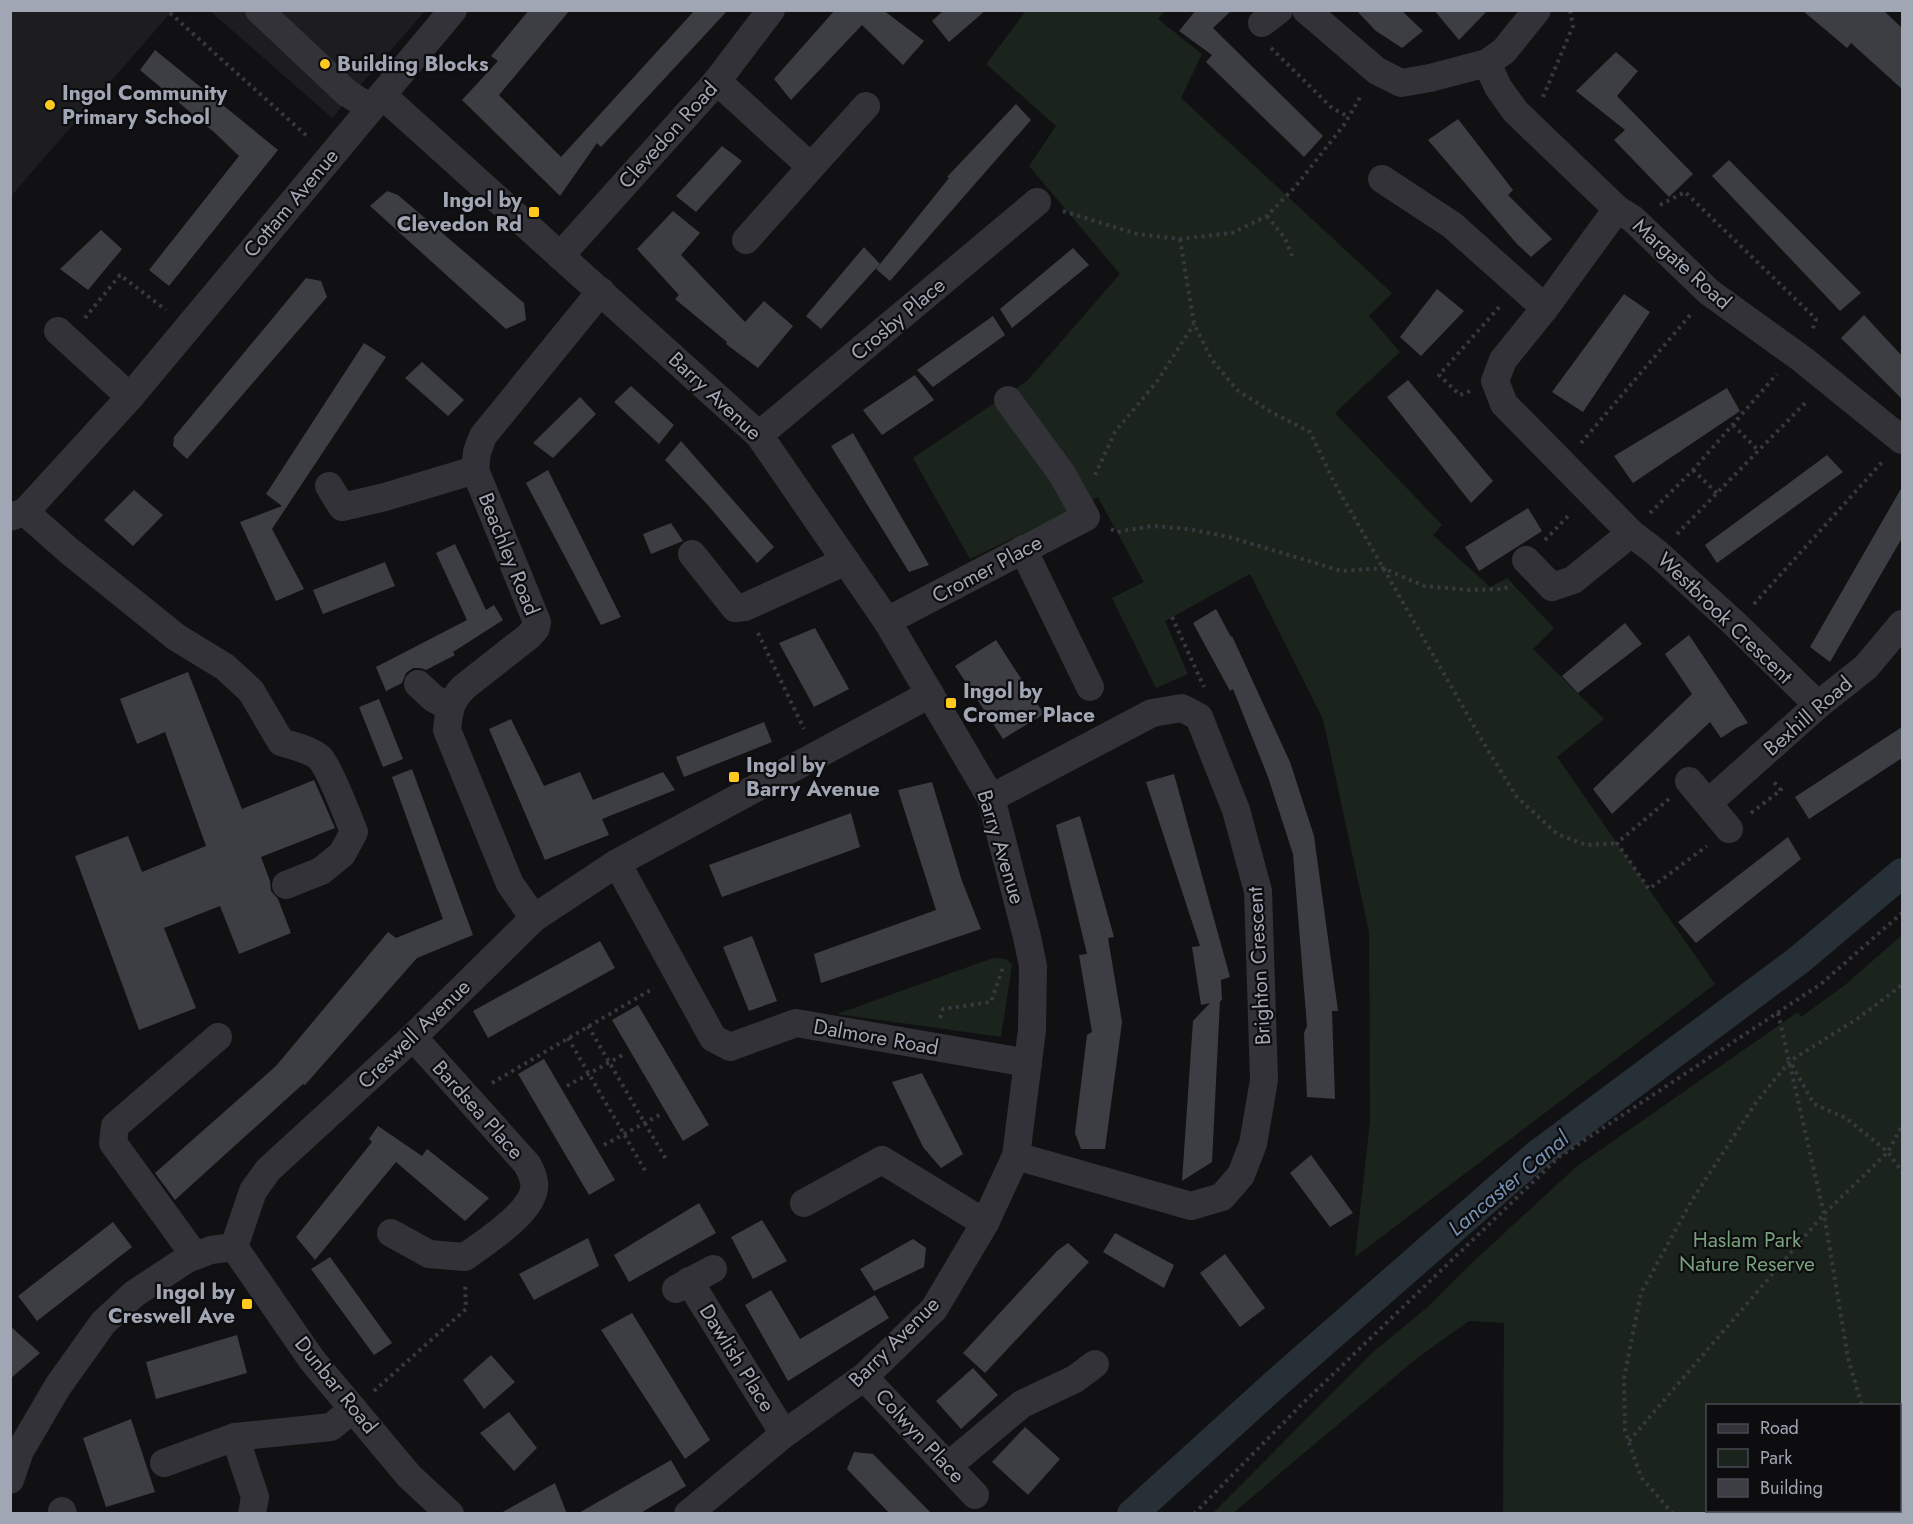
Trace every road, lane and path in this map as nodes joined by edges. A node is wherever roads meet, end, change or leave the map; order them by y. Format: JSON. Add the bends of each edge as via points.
{"nodes":[{"id":1,"x":259,"y":10,"type":"edge"},
{"id":2,"x":453,"y":10,"type":"edge"},
{"id":3,"x":771,"y":10,"type":"edge"},
{"id":4,"x":1306,"y":10,"type":"edge"},
{"id":5,"x":1538,"y":10,"type":"edge"},
{"id":6,"x":1570,"y":10,"type":"edge"},
{"id":7,"x":170,"y":13,"type":"dead end"},
{"id":8,"x":1271,"y":17,"type":"edge"},
{"id":9,"x":1487,"y":63,"type":"junction"},
{"id":10,"x":1377,"y":71,"type":"junction"},
{"id":11,"x":717,"y":81,"type":"junction"},
{"id":12,"x":376,"y":102,"type":"junction"},
{"id":13,"x":866,"y":106,"type":"dead end"},
{"id":14,"x":1348,"y":117,"type":"junction"},
{"id":15,"x":1549,"y":142,"type":"junction"},
{"id":16,"x":330,"y":157,"type":"junction"},
{"id":17,"x":811,"y":166,"type":"junction"},
{"id":18,"x":1382,"y":178,"type":"dead end"},
{"id":19,"x":1037,"y":202,"type":"joint"},
{"id":20,"x":1625,"y":214,"type":"junction"},
{"id":21,"x":1267,"y":216,"type":"junction"},
{"id":22,"x":1180,"y":239,"type":"junction"},
{"id":23,"x":746,"y":240,"type":"dead end"},
{"id":24,"x":560,"y":256,"type":"junction"},
{"id":25,"x":1292,"y":256,"type":"dead end"},
{"id":26,"x":601,"y":291,"type":"junction"},
{"id":27,"x":1709,"y":292,"type":"junction"},
{"id":28,"x":1545,"y":308,"type":"junction"},
{"id":29,"x":1194,"y":324,"type":"junction"},
{"id":30,"x":188,"y":328,"type":"junction"},
{"id":31,"x":62,"y":335,"type":"joint"},
{"id":32,"x":1798,"y":356,"type":"junction"},
{"id":33,"x":1828,"y":379,"type":"junction"},
{"id":34,"x":130,"y":397,"type":"junction"},
{"id":35,"x":1008,"y":400,"type":"dead end"},
{"id":36,"x":1733,"y":425,"type":"junction"},
{"id":37,"x":759,"y":435,"type":"junction"},
{"id":38,"x":1902,"y":440,"type":"edge"},
{"id":39,"x":1758,"y":450,"type":"junction"},
{"id":40,"x":1563,"y":464,"type":"junction"},
{"id":41,"x":475,"y":470,"type":"junction"},
{"id":42,"x":1693,"y":470,"type":"junction"},
{"id":43,"x":329,"y":486,"type":"dead end"},
{"id":44,"x":1592,"y":492,"type":"junction"},
{"id":45,"x":1718,"y":494,"type":"junction"},
{"id":46,"x":18,"y":515,"type":"edge"},
{"id":47,"x":1086,"y":517,"type":"junction"},
{"id":48,"x":1631,"y":532,"type":"junction"},
{"id":49,"x":1023,"y":549,"type":"junction"},
{"id":50,"x":1657,"y":553,"type":"junction"},
{"id":51,"x":692,"y":554,"type":"dead end"},
{"id":52,"x":846,"y":561,"type":"junction"},
{"id":53,"x":1383,"y":568,"type":"junction"},
{"id":54,"x":1533,"y":568,"type":"junction"},
{"id":55,"x":745,"y":607,"type":"junction"},
{"id":56,"x":1172,"y":617,"type":"dead end"},
{"id":57,"x":887,"y":621,"type":"junction"},
{"id":58,"x":1735,"y":624,"type":"junction"},
{"id":59,"x":1902,"y":624,"type":"edge"},
{"id":60,"x":418,"y":684,"type":"dead end"},
{"id":61,"x":1090,"y":687,"type":"dead end"},
{"id":62,"x":930,"y":694,"type":"junction"},
{"id":63,"x":1818,"y":705,"type":"junction"},
{"id":64,"x":449,"y":707,"type":"junction"},
{"id":65,"x":1198,"y":717,"type":"junction"},
{"id":66,"x":817,"y":754,"type":"junction"},
{"id":67,"x":1689,"y":781,"type":"dead end"},
{"id":68,"x":991,"y":798,"type":"junction"},
{"id":69,"x":1708,"y":803,"type":"junction"},
{"id":70,"x":1729,"y":829,"type":"dead end"},
{"id":71,"x":1617,"y":843,"type":"dead end"},
{"id":72,"x":617,"y":863,"type":"junction"},
{"id":73,"x":286,"y":885,"type":"dead end"},
{"id":74,"x":1902,"y":913,"type":"edge"},
{"id":75,"x":534,"y":918,"type":"junction"},
{"id":76,"x":1027,"y":937,"type":"junction"},
{"id":77,"x":678,"y":974,"type":"junction"},
{"id":78,"x":1902,"y":985,"type":"edge"},
{"id":79,"x":1778,"y":1012,"type":"junction"},
{"id":80,"x":588,"y":1026,"type":"junction"},
{"id":81,"x":218,"y":1037,"type":"dead end"},
{"id":82,"x":413,"y":1037,"type":"junction"},
{"id":83,"x":568,"y":1038,"type":"junction"},
{"id":84,"x":927,"y":1046,"type":"junction"},
{"id":85,"x":626,"y":1053,"type":"dead end"},
{"id":86,"x":1790,"y":1061,"type":"junction"},
{"id":87,"x":609,"y":1063,"type":"junction"},
{"id":88,"x":1028,"y":1063,"type":"junction"},
{"id":89,"x":589,"y":1074,"type":"junction"},
{"id":90,"x":567,"y":1086,"type":"dead end"},
{"id":91,"x":467,"y":1098,"type":"junction"},
{"id":92,"x":663,"y":1113,"type":"dead end"},
{"id":93,"x":644,"y":1123,"type":"junction"},
{"id":94,"x":1902,"y":1125,"type":"edge"},
{"id":95,"x":624,"y":1134,"type":"junction"},
{"id":96,"x":604,"y":1145,"type":"dead end"},
{"id":97,"x":1888,"y":1152,"type":"junction"},
{"id":98,"x":1016,"y":1156,"type":"junction"},
{"id":99,"x":667,"y":1161,"type":"dead end"},
{"id":100,"x":646,"y":1172,"type":"dead end"},
{"id":101,"x":1902,"y":1172,"type":"edge"},
{"id":102,"x":804,"y":1203,"type":"dead end"},
{"id":103,"x":1824,"y":1214,"type":"junction"},
{"id":104,"x":985,"y":1223,"type":"junction"},
{"id":105,"x":391,"y":1233,"type":"dead end"},
{"id":106,"x":234,"y":1247,"type":"junction"},
{"id":107,"x":195,"y":1256,"type":"junction"},
{"id":108,"x":465,"y":1257,"type":"junction"},
{"id":109,"x":693,"y":1280,"type":"dead end"},
{"id":110,"x":1095,"y":1364,"type":"dead end"},
{"id":111,"x":864,"y":1377,"type":"junction"},
{"id":112,"x":1861,"y":1404,"type":"edge"},
{"id":113,"x":353,"y":1409,"type":"junction"},
{"id":114,"x":784,"y":1434,"type":"junction"},
{"id":115,"x":235,"y":1437,"type":"junction"},
{"id":116,"x":1628,"y":1441,"type":"junction"},
{"id":117,"x":164,"y":1463,"type":"dead end"},
{"id":118,"x":948,"y":1466,"type":"junction"},
{"id":119,"x":10,"y":1480,"type":"edge"},
{"id":120,"x":975,"y":1496,"type":"dead end"},
{"id":121,"x":252,"y":1514,"type":"edge"},
{"id":122,"x":450,"y":1514,"type":"edge"},
{"id":123,"x":688,"y":1514,"type":"edge"},
{"id":124,"x":1194,"y":1514,"type":"edge"},
{"id":125,"x":1673,"y":1514,"type":"edge"}],
"edges":[{"from":1,"to":12,"type":"street","name":"Barry Avenue","via":[[347,93]]},
{"from":2,"to":12,"type":"street","name":"Cottam Avenue"},
{"from":3,"to":11,"type":"street","name":"Clevedon Road"},
{"from":4,"to":10,"type":"street"},
{"from":5,"to":9,"type":"street","via":[[1504,51]]},
{"from":6,"to":15,"type":"path","via":[[1573,26],[1536,113]]},
{"from":7,"to":16,"type":"path"},
{"from":8,"to":14,"type":"path","via":[[1256,33],[1332,108]]},
{"from":9,"to":10,"type":"street","via":[[1401,83]]},
{"from":9,"to":15,"type":"street","name":"Margate Road","via":[[1515,111]]},
{"from":10,"to":14,"type":"path"},
{"from":11,"to":17,"type":"street"},
{"from":11,"to":24,"type":"street","name":"Clevedon Road"},
{"from":12,"to":16,"type":"street","name":"Cottam Avenue"},
{"from":12,"to":24,"type":"street","name":"Barry Avenue"},
{"from":13,"to":17,"type":"street"},
{"from":14,"to":21,"type":"path","via":[[1295,187]]},
{"from":15,"to":20,"type":"street","name":"Margate Road"},
{"from":16,"to":30,"type":"street","name":"Cottam Avenue"},
{"from":17,"to":23,"type":"street"},
{"from":18,"to":28,"type":"street","via":[[1452,225]]},
{"from":19,"to":22,"type":"path","via":[[1137,234]]},
{"from":19,"to":37,"type":"street","name":"Crosby Place"},
{"from":20,"to":27,"type":"street","name":"Margate Road"},
{"from":20,"to":28,"type":"street","name":"Westbrook Crescent"},
{"from":20,"to":32,"type":"path","via":[[1685,192],[1816,319]]},
{"from":21,"to":22,"type":"path","via":[[1232,233]]},
{"from":21,"to":25,"type":"path","via":[[1285,238]]},
{"from":22,"to":29,"type":"path"},
{"from":24,"to":26,"type":"street","name":"Barry Avenue"},
{"from":26,"to":37,"type":"street","name":"Barry Avenue"},
{"from":26,"to":41,"type":"street","name":"Beachley Road","via":[[483,436]]},
{"from":27,"to":32,"type":"street","name":"Margate Road"},
{"from":27,"to":40,"type":"path"},
{"from":28,"to":40,"type":"street","name":"Westbrook Crescent","via":[[1503,360],[1495,381],[1504,404]]},
{"from":29,"to":47,"type":"path","via":[[1158,380],[1115,432],[1096,469]]},
{"from":29,"to":53,"type":"path","via":[[1212,360],[1237,390],[1310,432]]},
{"from":30,"to":31,"type":"path","via":[[120,275]]},
{"from":30,"to":34,"type":"street","name":"Cottam Avenue"},
{"from":31,"to":34,"type":"street"},
{"from":32,"to":33,"type":"street","name":"Margate Road"},
{"from":32,"to":36,"type":"path"},
{"from":33,"to":38,"type":"street","name":"Margate Road"},
{"from":33,"to":39,"type":"path"},
{"from":34,"to":46,"type":"street","name":"Cottam Avenue"},
{"from":35,"to":47,"type":"street","via":[[1062,474]]},
{"from":36,"to":39,"type":"path"},
{"from":36,"to":42,"type":"path"},
{"from":37,"to":52,"type":"street","name":"Barry Avenue"},
{"from":38,"to":58,"type":"path"},
{"from":39,"to":45,"type":"path"},
{"from":40,"to":44,"type":"street","name":"Westbrook Crescent"},
{"from":41,"to":43,"type":"street","name":"Beachley Road","via":[[342,507]]},
{"from":41,"to":64,"type":"street","name":"Beachley Road","via":[[537,622],[529,636],[464,687]]},
{"from":42,"to":45,"type":"path"},
{"from":42,"to":48,"type":"path"},
{"from":44,"to":48,"type":"street","name":"Westbrook Crescent"},
{"from":44,"to":54,"type":"path"},
{"from":45,"to":50,"type":"path"},
{"from":46,"to":73,"type":"street","via":[[176,637],[225,667],[250,692],[281,742],[321,759],[354,832],[342,854],[321,871]]},
{"from":47,"to":49,"type":"street","name":"Cromer Place"},
{"from":47,"to":53,"type":"path","via":[[1117,532],[1152,526],[1229,537],[1342,571]]},
{"from":48,"to":50,"type":"street","name":"Westbrook Crescent"},
{"from":48,"to":54,"type":"street","via":[[1573,580],[1552,587]]},
{"from":49,"to":57,"type":"street","name":"Cromer Place"},
{"from":49,"to":61,"type":"street"},
{"from":50,"to":58,"type":"street","name":"Westbrook Crescent"},
{"from":51,"to":55,"type":"street","via":[[735,608]]},
{"from":52,"to":55,"type":"street"},
{"from":52,"to":57,"type":"street","name":"Barry Avenue"},
{"from":53,"to":54,"type":"path","via":[[1424,586],[1470,590],[1503,590]]},
{"from":53,"to":71,"type":"path","via":[[1516,796],[1557,834],[1586,845]]},
{"from":55,"to":66,"type":"path"},
{"from":56,"to":65,"type":"path","via":[[1206,692]]},
{"from":57,"to":62,"type":"street","name":"Barry Avenue"},
{"from":58,"to":63,"type":"street","name":"Westbrook Crescent"},
{"from":59,"to":63,"type":"street","name":"Bexhill Road","via":[[1866,667]]},
{"from":60,"to":64,"type":"street"},
{"from":62,"to":66,"type":"street","name":"Creswell Avenue"},
{"from":62,"to":68,"type":"street","name":"Barry Avenue"},
{"from":63,"to":69,"type":"street","name":"Bexhill Road"},
{"from":64,"to":75,"type":"street","via":[[447,730],[510,884]]},
{"from":65,"to":68,"type":"street","via":[[1182,708],[1152,713]]},
{"from":65,"to":98,"type":"street","name":"Brighton Crescent","via":[[1236,810],[1258,891],[1264,1080],[1253,1144],[1242,1175],[1222,1197],[1191,1206]]},
{"from":66,"to":72,"type":"street","name":"Creswell Avenue"},
{"from":67,"to":69,"type":"street"},
{"from":68,"to":76,"type":"street","name":"Barry Avenue"},
{"from":69,"to":70,"type":"street"},
{"from":72,"to":75,"type":"street","name":"Creswell Avenue"},
{"from":72,"to":77,"type":"street","name":"Dalmore Road"},
{"from":74,"to":79,"type":"path","via":[[1821,984]]},
{"from":75,"to":82,"type":"street","name":"Creswell Avenue"},
{"from":76,"to":84,"type":"path","via":[[1006,959],[991,1002],[943,1009]]},
{"from":76,"to":88,"type":"street","name":"Barry Avenue","via":[[1033,966]]},
{"from":77,"to":80,"type":"path"},
{"from":77,"to":84,"type":"street","name":"Dalmore Road","via":[[713,1038],[730,1047],[796,1023]]},
{"from":78,"to":86,"type":"path"},
{"from":79,"to":86,"type":"path"},
{"from":79,"to":124,"type":"path","via":[[1559,1157],[1300,1406]]},
{"from":80,"to":83,"type":"path"},
{"from":80,"to":87,"type":"path"},
{"from":81,"to":107,"type":"street","via":[[115,1126],[113,1143]]},
{"from":82,"to":91,"type":"street","name":"Bardsea Place"},
{"from":82,"to":106,"type":"street","name":"Creswell Avenue","via":[[268,1170],[253,1191]]},
{"from":83,"to":89,"type":"path"},
{"from":83,"to":91,"type":"path"},
{"from":84,"to":88,"type":"street","name":"Dalmore Road"},
{"from":85,"to":87,"type":"path"},
{"from":86,"to":97,"type":"path","via":[[1815,1104],[1846,1118]]},
{"from":86,"to":103,"type":"path"},
{"from":86,"to":116,"type":"path","via":[[1757,1101],[1692,1200],[1641,1293],[1624,1377]]},
{"from":87,"to":89,"type":"path"},
{"from":87,"to":93,"type":"path"},
{"from":88,"to":98,"type":"street","name":"Barry Avenue"},
{"from":89,"to":90,"type":"path"},
{"from":89,"to":95,"type":"path"},
{"from":91,"to":108,"type":"street","name":"Bardsea Place","via":[[527,1164],[535,1183],[532,1198],[520,1213]]},
{"from":92,"to":93,"type":"path"},
{"from":93,"to":95,"type":"path"},
{"from":93,"to":99,"type":"path"},
{"from":94,"to":97,"type":"path"},
{"from":95,"to":96,"type":"path"},
{"from":95,"to":100,"type":"path"},
{"from":97,"to":101,"type":"path"},
{"from":97,"to":103,"type":"path"},
{"from":98,"to":104,"type":"street","name":"Barry Avenue"},
{"from":102,"to":104,"type":"street","via":[[882,1160]]},
{"from":103,"to":112,"type":"path","via":[[1848,1358]]},
{"from":103,"to":116,"type":"path"},
{"from":104,"to":111,"type":"street","name":"Barry Avenue","via":[[934,1309]]},
{"from":105,"to":108,"type":"street","via":[[429,1254]]},
{"from":106,"to":107,"type":"street"},
{"from":106,"to":113,"type":"street","name":"Dunbar Road","via":[[312,1360]]},
{"from":107,"to":119,"type":"street","via":[[144,1287],[103,1323],[58,1386],[20,1451]]},
{"from":108,"to":113,"type":"path","via":[[466,1309]]},
{"from":109,"to":114,"type":"street","name":"Dawlish Place"},
{"from":110,"to":118,"type":"street","via":[[1075,1380],[1022,1404]]},
{"from":111,"to":114,"type":"street","name":"Barry Avenue"},
{"from":111,"to":118,"type":"street","name":"Colwyn Place"},
{"from":113,"to":115,"type":"street","via":[[331,1427]]},
{"from":113,"to":122,"type":"street","name":"Dunbar Road","via":[[409,1476]]},
{"from":114,"to":123,"type":"street","name":"Barry Avenue"},
{"from":115,"to":117,"type":"street"},
{"from":115,"to":121,"type":"street","via":[[255,1497]]},
{"from":116,"to":125,"type":"path","via":[[1641,1477]]},
{"from":118,"to":120,"type":"street","name":"Colwyn Place"}]}
